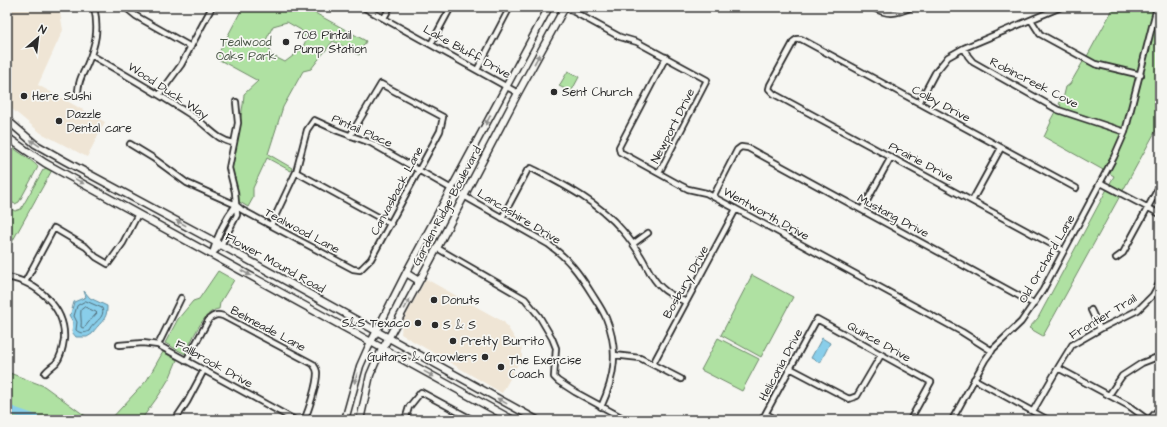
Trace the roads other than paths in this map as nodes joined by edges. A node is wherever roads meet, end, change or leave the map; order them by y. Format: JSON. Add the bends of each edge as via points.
{"nodes":[{"id":1,"x":94,"y":7,"type":"edge"},
{"id":2,"x":125,"y":7,"type":"edge"},
{"id":3,"x":212,"y":7,"type":"edge"},
{"id":4,"x":363,"y":7,"type":"edge"},
{"id":5,"x":390,"y":7,"type":"edge"},
{"id":6,"x":451,"y":7,"type":"edge"},
{"id":7,"x":549,"y":7,"type":"edge"},
{"id":8,"x":565,"y":7,"type":"edge"},
{"id":9,"x":872,"y":7,"type":"edge"},
{"id":10,"x":912,"y":7,"type":"edge"},
{"id":11,"x":1061,"y":7,"type":"edge"},
{"id":12,"x":1157,"y":7,"type":"edge"},
{"id":13,"x":508,"y":8,"type":"edge"},
{"id":14,"x":384,"y":18,"type":"junction"},
{"id":15,"x":1031,"y":20,"type":"junction"},
{"id":16,"x":797,"y":39,"type":"joint"},
{"id":17,"x":431,"y":44,"type":"junction"},
{"id":18,"x":191,"y":47,"type":"junction"},
{"id":19,"x":964,"y":48,"type":"junction"},
{"id":20,"x":91,"y":55,"type":"junction"},
{"id":21,"x":666,"y":57,"type":"junction"},
{"id":22,"x":477,"y":70,"type":"junction"},
{"id":23,"x":1141,"y":75,"type":"junction"},
{"id":24,"x":507,"y":86,"type":"junction"},
{"id":25,"x":78,"y":91,"type":"dead end"},
{"id":26,"x":518,"y":93,"type":"junction"},
{"id":27,"x":158,"y":96,"type":"junction"},
{"id":28,"x":236,"y":102,"type":"dead end"},
{"id":29,"x":919,"y":103,"type":"junction"},
{"id":30,"x":7,"y":120,"type":"edge"},
{"id":31,"x":1125,"y":132,"type":"junction"},
{"id":32,"x":350,"y":136,"type":"junction"},
{"id":33,"x":7,"y":137,"type":"edge"},
{"id":34,"x":234,"y":143,"type":"junction"},
{"id":35,"x":130,"y":144,"type":"dead end"},
{"id":36,"x":1002,"y":148,"type":"junction"},
{"id":37,"x":891,"y":157,"type":"junction"},
{"id":38,"x":65,"y":161,"type":"junction"},
{"id":39,"x":45,"y":163,"type":"junction"},
{"id":40,"x":419,"y":170,"type":"junction"},
{"id":41,"x":296,"y":172,"type":"junction"},
{"id":42,"x":659,"y":173,"type":"junction"},
{"id":43,"x":1101,"y":183,"type":"junction"},
{"id":44,"x":1160,"y":185,"type":"edge"},
{"id":45,"x":452,"y":188,"type":"junction"},
{"id":46,"x":1076,"y":188,"type":"dead end"},
{"id":47,"x":464,"y":196,"type":"junction"},
{"id":48,"x":713,"y":197,"type":"junction"},
{"id":49,"x":972,"y":201,"type":"junction"},
{"id":50,"x":236,"y":205,"type":"junction"},
{"id":51,"x":1148,"y":207,"type":"junction"},
{"id":52,"x":736,"y":209,"type":"junction"},
{"id":53,"x":862,"y":210,"type":"junction"},
{"id":54,"x":138,"y":214,"type":"junction"},
{"id":55,"x":1160,"y":214,"type":"edge"},
{"id":56,"x":502,"y":218,"type":"junction"},
{"id":57,"x":391,"y":224,"type":"junction"},
{"id":58,"x":271,"y":225,"type":"junction"},
{"id":59,"x":648,"y":233,"type":"dead end"},
{"id":60,"x":215,"y":242,"type":"junction"},
{"id":61,"x":633,"y":244,"type":"junction"},
{"id":62,"x":221,"y":245,"type":"junction"},
{"id":63,"x":437,"y":248,"type":"junction"},
{"id":64,"x":1064,"y":251,"type":"junction"},
{"id":65,"x":212,"y":254,"type":"junction"},
{"id":66,"x":1116,"y":258,"type":"dead end"},
{"id":67,"x":360,"y":270,"type":"joint"},
{"id":68,"x":406,"y":273,"type":"junction"},
{"id":69,"x":7,"y":277,"type":"edge"},
{"id":70,"x":419,"y":281,"type":"junction"},
{"id":71,"x":25,"y":282,"type":"junction"},
{"id":72,"x":1160,"y":282,"type":"edge"},
{"id":73,"x":181,"y":298,"type":"dead end"},
{"id":74,"x":686,"y":302,"type":"junction"},
{"id":75,"x":1034,"y":304,"type":"junction"},
{"id":76,"x":1091,"y":310,"type":"dead end"},
{"id":77,"x":817,"y":319,"type":"joint"},
{"id":78,"x":1100,"y":329,"type":"junction"},
{"id":79,"x":376,"y":332,"type":"junction"},
{"id":80,"x":388,"y":338,"type":"junction"},
{"id":81,"x":371,"y":342,"type":"junction"},
{"id":82,"x":119,"y":345,"type":"dead end"},
{"id":83,"x":158,"y":345,"type":"junction"},
{"id":84,"x":382,"y":348,"type":"junction"},
{"id":85,"x":992,"y":351,"type":"junction"},
{"id":86,"x":614,"y":354,"type":"junction"},
{"id":87,"x":882,"y":355,"type":"junction"},
{"id":88,"x":1160,"y":356,"type":"edge"},
{"id":89,"x":186,"y":361,"type":"junction"},
{"id":90,"x":653,"y":364,"type":"junction"},
{"id":91,"x":790,"y":368,"type":"junction"},
{"id":92,"x":1058,"y":368,"type":"junction"},
{"id":93,"x":204,"y":370,"type":"junction"},
{"id":94,"x":45,"y":373,"type":"dead end"},
{"id":95,"x":681,"y":379,"type":"dead end"},
{"id":96,"x":974,"y":379,"type":"junction"},
{"id":97,"x":1109,"y":395,"type":"junction"},
{"id":98,"x":601,"y":406,"type":"junction"},
{"id":99,"x":1160,"y":408,"type":"edge"},
{"id":100,"x":1033,"y":411,"type":"junction"},
{"id":101,"x":766,"y":414,"type":"junction"},
{"id":102,"x":621,"y":417,"type":"dead end"},
{"id":103,"x":175,"y":420,"type":"edge"},
{"id":104,"x":295,"y":420,"type":"edge"},
{"id":105,"x":304,"y":420,"type":"edge"},
{"id":106,"x":345,"y":420,"type":"edge"},
{"id":107,"x":360,"y":420,"type":"edge"},
{"id":108,"x":405,"y":420,"type":"edge"},
{"id":109,"x":473,"y":420,"type":"edge"},
{"id":110,"x":513,"y":420,"type":"edge"},
{"id":111,"x":537,"y":420,"type":"edge"},
{"id":112,"x":762,"y":420,"type":"edge"},
{"id":113,"x":778,"y":420,"type":"edge"},
{"id":114,"x":910,"y":420,"type":"edge"},
{"id":115,"x":952,"y":420,"type":"edge"},
{"id":116,"x":1048,"y":420,"type":"edge"},
{"id":117,"x":1149,"y":420,"type":"edge"}],
"edges":[{"from":1,"to":20,"type":"street","via":[[97,32]]},
{"from":2,"to":18,"type":"street"},
{"from":3,"to":18,"type":"street"},
{"from":4,"to":14,"type":"street","name":"Lake Bluff Drive"},
{"from":5,"to":14,"type":"street"},
{"from":6,"to":17,"type":"street"},
{"from":7,"to":24,"type":"main road","name":"Garden Ridge Boulevard"},
{"from":8,"to":21,"type":"street","name":"Newport Drive","via":[[620,37],[637,42]]},
{"from":26,"to":8,"type":"main road","name":"Garden Ridge Boulevard","one_way":true},
{"from":9,"to":10,"type":"street","via":[[891,13]]},
{"from":11,"to":15,"type":"street"},
{"from":12,"to":23,"type":"street","name":"Old Orchard Lane"},
{"from":13,"to":22,"type":"street"},
{"from":14,"to":17,"type":"street","name":"Lake Bluff Drive"},
{"from":15,"to":19,"type":"street"},
{"from":15,"to":23,"type":"street","via":[[1040,34],[1089,61]]},
{"from":16,"to":29,"type":"street","name":"Colby Drive"},
{"from":16,"to":37,"type":"street","name":"Prairie Drive","via":[[791,45],[769,89]]},
{"from":17,"to":22,"type":"street","name":"Lake Bluff Drive"},
{"from":18,"to":27,"type":"street"},
{"from":19,"to":29,"type":"street","via":[[941,65]]},
{"from":19,"to":31,"type":"street","name":"Robincreek Cove","via":[[973,62],[1058,110]]},
{"from":20,"to":25,"type":"street","via":[[78,82]]},
{"from":20,"to":27,"type":"street","name":"Wood Duck Way"},
{"from":21,"to":42,"type":"street","name":"Wentworth Drive","via":[[619,147],[620,152]]},
{"from":21,"to":42,"type":"street","name":"Newport Drive","via":[[707,80]]},
{"from":22,"to":24,"type":"street","name":"Lake Bluff Drive"},
{"from":23,"to":31,"type":"street","name":"Old Orchard Lane"},
{"from":24,"to":26,"type":"street","name":"Lake Bluff Drive"},
{"from":24,"to":45,"type":"main road","name":"Garden Ridge Boulevard","one_way":true},
{"from":26,"to":47,"type":"main road","name":"Garden Ridge Boulevard"},
{"from":27,"to":34,"type":"street","name":"Wood Duck Way","via":[[198,120],[221,139]]},
{"from":28,"to":34,"type":"street","via":[[238,123]]},
{"from":29,"to":36,"type":"street","name":"Colby Drive"},
{"from":38,"to":30,"type":"main road","name":"Flower Mound Road","one_way":true,"via":[[35,144]]},
{"from":31,"to":43,"type":"street","name":"Old Orchard Lane"},
{"from":32,"to":40,"type":"street","name":"Pintail Place","via":[[372,143]]},
{"from":32,"to":40,"type":"street","name":"Canvasback Lane","via":[[379,86],[383,84],[443,117],[440,131]]},
{"from":32,"to":41,"type":"street","name":"Pintail Place","via":[[314,120],[308,130]]},
{"from":33,"to":39,"type":"main road","name":"Flower Mound Road"},
{"from":34,"to":50,"type":"street","via":[[229,168]]},
{"from":35,"to":50,"type":"street","name":"Tealwood Lane","via":[[187,183]]},
{"from":36,"to":46,"type":"street","name":"Colby Drive"},
{"from":36,"to":49,"type":"street"},
{"from":37,"to":49,"type":"street","name":"Prairie Drive"},
{"from":37,"to":53,"type":"street"},
{"from":38,"to":39,"type":"main road","via":[[51,158]]},
{"from":60,"to":38,"type":"main road","name":"Flower Mound Road","one_way":true},
{"from":39,"to":54,"type":"main road","name":"Flower Mound Road","one_way":true},
{"from":40,"to":45,"type":"street","name":"Pintail Place"},
{"from":40,"to":57,"type":"street","name":"Canvasback Lane"},
{"from":41,"to":57,"type":"street"},
{"from":41,"to":58,"type":"street"},
{"from":42,"to":48,"type":"street","name":"Wentworth Drive","via":[[688,189]]},
{"from":43,"to":51,"type":"street"},
{"from":43,"to":64,"type":"street","name":"Old Orchard Lane"},
{"from":44,"to":51,"type":"street"},
{"from":45,"to":47,"type":"street","name":"Pintail Place"},
{"from":45,"to":68,"type":"main road","name":"Garden Ridge Boulevard"},
{"from":47,"to":56,"type":"street","name":"Lancashire Drive"},
{"from":47,"to":63,"type":"main road","name":"Garden Ridge Boulevard"},
{"from":48,"to":52,"type":"street","name":"Wentworth Drive"},
{"from":48,"to":53,"type":"street","name":"Mustang Drive","via":[[737,150],[741,147],[748,148]]},
{"from":49,"to":64,"type":"street","name":"Prairie Drive"},
{"from":50,"to":58,"type":"street","name":"Tealwood Lane"},
{"from":50,"to":60,"type":"street"},
{"from":50,"to":62,"type":"street","via":[[237,215]]},
{"from":51,"to":55,"type":"street"},
{"from":51,"to":66,"type":"street","via":[[1123,253]]},
{"from":52,"to":74,"type":"street","name":"Bosbury Drive"},
{"from":52,"to":85,"type":"street","name":"Wentworth Drive","via":[[962,332]]},
{"from":53,"to":75,"type":"street","name":"Mustang Drive"},
{"from":54,"to":65,"type":"main road","name":"Flower Mound Road"},
{"from":54,"to":71,"type":"street","via":[[123,243],[108,264],[54,228]]},
{"from":56,"to":61,"type":"street","via":[[526,171],[531,168],[602,210]]},
{"from":56,"to":86,"type":"street","name":"Lancashire Drive","via":[[548,244],[572,264],[606,318]]},
{"from":57,"to":67,"type":"street","name":"Canvasback Lane","via":[[371,259]]},
{"from":58,"to":67,"type":"street","name":"Tealwood Lane","via":[[353,269]]},
{"from":59,"to":61,"type":"street"},
{"from":60,"to":62,"type":"main road","name":"Flower Mound Road"},
{"from":60,"to":65,"type":"street"},
{"from":61,"to":74,"type":"street","via":[[653,279],[663,290]]},
{"from":62,"to":65,"type":"street"},
{"from":62,"to":79,"type":"main road","name":"Flower Mound Road"},
{"from":63,"to":70,"type":"main road","name":"Garden Ridge Boulevard"},
{"from":63,"to":98,"type":"street","via":[[529,303],[544,322],[556,348],[554,377]]},
{"from":64,"to":75,"type":"street","name":"Old Orchard Lane"},
{"from":65,"to":81,"type":"main road","name":"Flower Mound Road","one_way":true},
{"from":68,"to":70,"type":"main road"},
{"from":68,"to":79,"type":"main road","name":"Garden Ridge Boulevard"},
{"from":69,"to":71,"type":"street"},
{"from":80,"to":70,"type":"main road","name":"Garden Ridge Boulevard","one_way":true},
{"from":71,"to":94,"type":"street","via":[[43,294],[61,319],[63,347],[57,362]]},
{"from":72,"to":78,"type":"street","name":"Frontier Trail","via":[[1153,295],[1138,310]]},
{"from":73,"to":83,"type":"street"},
{"from":74,"to":90,"type":"street","name":"Bosbury Drive"},
{"from":75,"to":85,"type":"street","name":"Old Orchard Lane","via":[[1021,322]]},
{"from":76,"to":78,"type":"street"},
{"from":77,"to":87,"type":"street","name":"Quince Drive"},
{"from":77,"to":91,"type":"street","name":"Heliconia Drive"},
{"from":78,"to":92,"type":"street","name":"Frontier Trail","via":[[1072,345]]},
{"from":79,"to":80,"type":"main road","name":"Flower Mound Road"},
{"from":79,"to":81,"type":"main road","name":"Garden Ridge Boulevard"},
{"from":80,"to":84,"type":"main road","name":"Garden Ridge Boulevard"},
{"from":111,"to":80,"type":"main road","name":"Flower Mound Road","one_way":true},
{"from":81,"to":84,"type":"main road","name":"Flower Mound Road"},
{"from":81,"to":106,"type":"main road","name":"Garden Ridge Boulevard","one_way":true,"via":[[360,366]]},
{"from":82,"to":83,"type":"street","name":"Fallbrook Drive"},
{"from":83,"to":89,"type":"street","name":"Fallbrook Drive"},
{"from":84,"to":107,"type":"main road","name":"Garden Ridge Boulevard","via":[[370,375]]},
{"from":84,"to":110,"type":"main road","name":"Flower Mound Road","one_way":true},
{"from":85,"to":96,"type":"street","name":"Old Orchard Lane"},
{"from":86,"to":90,"type":"street","via":[[637,357]]},
{"from":86,"to":98,"type":"street","name":"Lancashire Drive","via":[[611,384]]},
{"from":87,"to":91,"type":"street","via":[[857,396],[849,399]]},
{"from":87,"to":114,"type":"street","name":"Quince Drive","via":[[931,382]]},
{"from":88,"to":97,"type":"street","via":[[1142,363],[1122,376]]},
{"from":89,"to":93,"type":"street","name":"Fallbrook Drive"},
{"from":89,"to":105,"type":"street","name":"Belmeade Lane","via":[[209,319],[218,314],[313,364],[317,373],[316,381]]},
{"from":90,"to":95,"type":"street"},
{"from":91,"to":101,"type":"street","name":"Heliconia Drive"},
{"from":92,"to":97,"type":"street"},
{"from":92,"to":100,"type":"street","name":"Frontier Trail"},
{"from":93,"to":103,"type":"street"},
{"from":93,"to":104,"type":"street","name":"Fallbrook Drive"},
{"from":96,"to":100,"type":"street"},
{"from":96,"to":115,"type":"street","name":"Old Orchard Lane"},
{"from":97,"to":117,"type":"street"},
{"from":98,"to":102,"type":"street"},
{"from":99,"to":117,"type":"street"},
{"from":100,"to":116,"type":"street"},
{"from":101,"to":112,"type":"street","name":"Heliconia Drive"},
{"from":101,"to":113,"type":"street"},
{"from":108,"to":109,"type":"street","via":[[409,407],[421,392]]}]}
